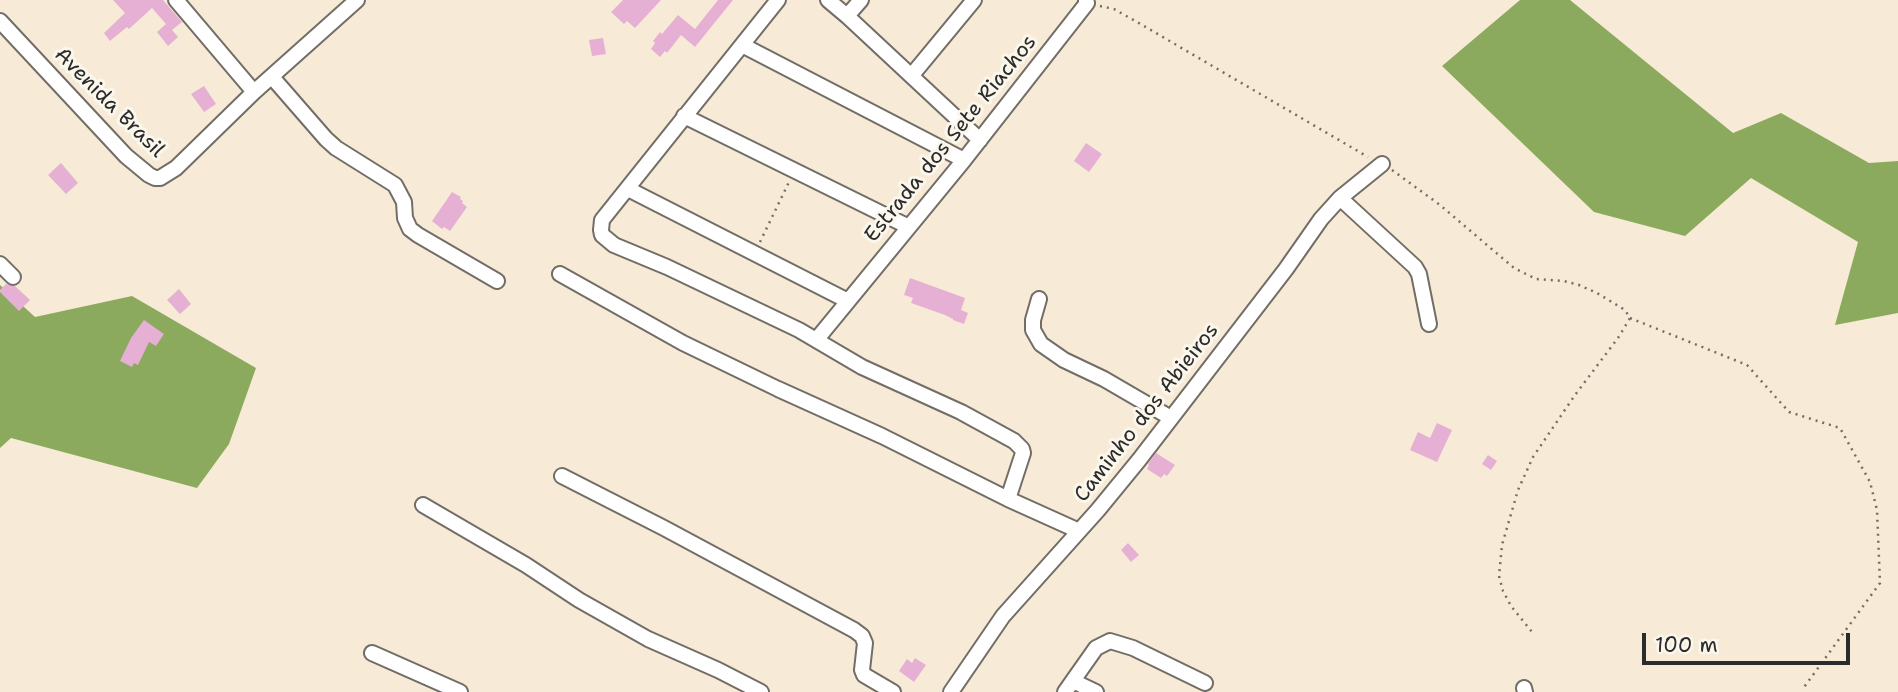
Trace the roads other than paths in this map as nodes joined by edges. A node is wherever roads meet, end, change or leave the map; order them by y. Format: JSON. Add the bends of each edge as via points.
{"nodes":[{"id":1,"x":176,"y":0,"type":"edge"},
{"id":2,"x":358,"y":0,"type":"edge"},
{"id":3,"x":778,"y":0,"type":"edge"},
{"id":4,"x":828,"y":0,"type":"edge"},
{"id":5,"x":862,"y":0,"type":"edge"},
{"id":6,"x":974,"y":0,"type":"edge"},
{"id":7,"x":1086,"y":1,"type":"edge"},
{"id":8,"x":847,"y":16,"type":"junction"},
{"id":9,"x":0,"y":21,"type":"edge"},
{"id":10,"x":742,"y":45,"type":"junction"},
{"id":11,"x":912,"y":75,"type":"junction"},
{"id":12,"x":272,"y":78,"type":"junction"},
{"id":13,"x":254,"y":92,"type":"junction"},
{"id":14,"x":684,"y":116,"type":"junction"},
{"id":15,"x":980,"y":140,"type":"junction"},
{"id":16,"x":964,"y":160,"type":"junction"},
{"id":17,"x":1382,"y":164,"type":"dead end"},
{"id":18,"x":628,"y":189,"type":"junction"},
{"id":19,"x":1340,"y":198,"type":"junction"},
{"id":20,"x":909,"y":227,"type":"junction"},
{"id":21,"x":0,"y":264,"type":"edge"},
{"id":22,"x":559,"y":274,"type":"dead end"},
{"id":23,"x":13,"y":277,"type":"dead end"},
{"id":24,"x":497,"y":281,"type":"dead end"},
{"id":25,"x":1039,"y":299,"type":"dead end"},
{"id":26,"x":848,"y":301,"type":"junction"},
{"id":27,"x":1429,"y":324,"type":"dead end"},
{"id":28,"x":817,"y":340,"type":"junction"},
{"id":29,"x":1171,"y":418,"type":"junction"},
{"id":30,"x":562,"y":477,"type":"dead end"},
{"id":31,"x":1009,"y":499,"type":"junction"},
{"id":32,"x":423,"y":505,"type":"dead end"},
{"id":33,"x":1079,"y":531,"type":"junction"},
{"id":34,"x":372,"y":653,"type":"dead end"},
{"id":35,"x":1205,"y":683,"type":"dead end"},
{"id":36,"x":1069,"y":687,"type":"edge"},
{"id":37,"x":460,"y":692,"type":"edge"},
{"id":38,"x":761,"y":692,"type":"edge"},
{"id":39,"x":893,"y":692,"type":"edge"},
{"id":40,"x":950,"y":692,"type":"edge"},
{"id":41,"x":1096,"y":692,"type":"edge"}],
"edges":[{"from":1,"to":13,"type":"street"},
{"from":2,"to":12,"type":"street"},
{"from":3,"to":10,"type":"street"},
{"from":4,"to":8,"type":"street"},
{"from":5,"to":8,"type":"street"},
{"from":6,"to":11,"type":"street"},
{"from":7,"to":15,"type":"street","name":"Estrada dos Sete Riachos"},
{"from":8,"to":11,"type":"street"},
{"from":9,"to":13,"type":"street","name":"Avenida Brasil","via":[[126,156],[155,178],[176,168]]},
{"from":10,"to":14,"type":"street"},
{"from":10,"to":16,"type":"street"},
{"from":11,"to":15,"type":"street"},
{"from":12,"to":13,"type":"street"},
{"from":12,"to":24,"type":"street","via":[[336,148],[395,185],[410,229]]},
{"from":14,"to":18,"type":"street"},
{"from":14,"to":20,"type":"street"},
{"from":15,"to":16,"type":"street","name":"Estrada dos Sete Riachos"},
{"from":16,"to":20,"type":"street","name":"Estrada dos Sete Riachos"},
{"from":17,"to":19,"type":"street","name":"Caminho dos Abieiros"},
{"from":18,"to":26,"type":"street"},
{"from":18,"to":28,"type":"street","via":[[602,220],[607,240]]},
{"from":19,"to":27,"type":"street","via":[[1415,267]]},
{"from":19,"to":29,"type":"street","name":"Caminho dos Abieiros"},
{"from":20,"to":26,"type":"street","name":"Estrada dos Sete Riachos"},
{"from":21,"to":23,"type":"street"},
{"from":22,"to":31,"type":"street","via":[[683,343]]},
{"from":25,"to":29,"type":"street","via":[[1033,330],[1041,344]]},
{"from":26,"to":28,"type":"street","name":"Estrada dos Sete Riachos"},
{"from":28,"to":31,"type":"street","via":[[1019,445],[1022,457]]},
{"from":29,"to":33,"type":"street","name":"Caminho dos Abieiros"},
{"from":30,"to":39,"type":"street","via":[[854,630],[865,643],[864,675]]},
{"from":31,"to":33,"type":"street"},
{"from":32,"to":38,"type":"street","via":[[648,639]]},
{"from":33,"to":40,"type":"street","name":"Caminho dos Abieiros","via":[[1003,616]]},
{"from":34,"to":37,"type":"street"},
{"from":35,"to":36,"type":"street","via":[[1110,641],[1096,648]]},
{"from":36,"to":41,"type":"street"}]}
